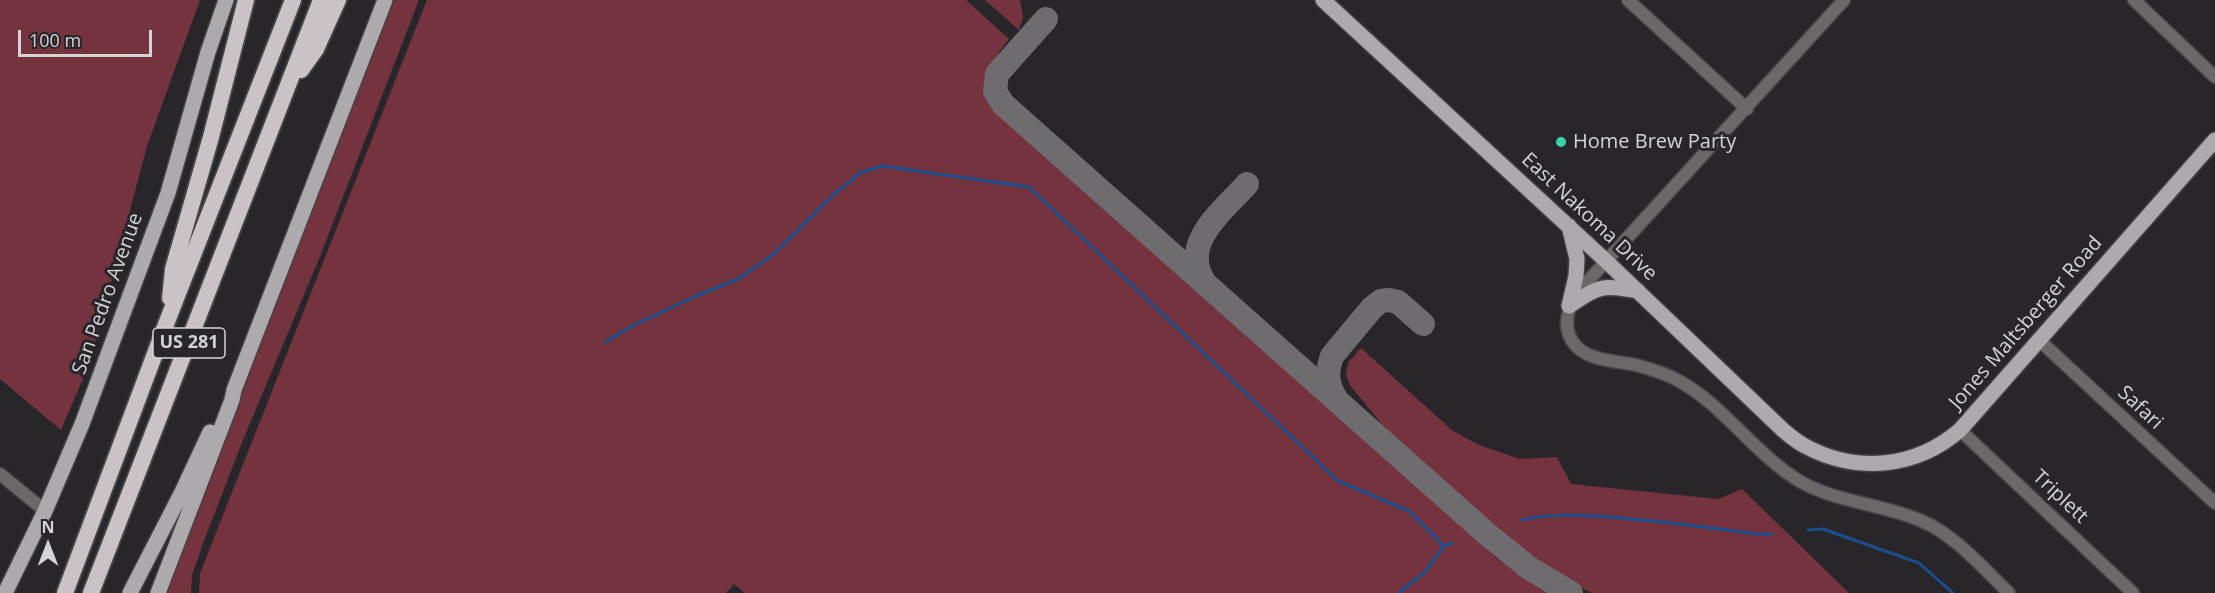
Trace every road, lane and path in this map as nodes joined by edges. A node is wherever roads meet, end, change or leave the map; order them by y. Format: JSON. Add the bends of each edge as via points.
{"nodes":[{"id":1,"x":226,"y":0,"type":"edge"},
{"id":2,"x":246,"y":0,"type":"edge"},
{"id":3,"x":293,"y":0,"type":"edge"},
{"id":4,"x":321,"y":0,"type":"edge"},
{"id":5,"x":338,"y":0,"type":"edge"},
{"id":6,"x":385,"y":0,"type":"edge"},
{"id":7,"x":1323,"y":0,"type":"edge"},
{"id":8,"x":1628,"y":0,"type":"edge"},
{"id":9,"x":1844,"y":0,"type":"edge"},
{"id":10,"x":2134,"y":0,"type":"edge"},
{"id":11,"x":2215,"y":77,"type":"edge"},
{"id":12,"x":286,"y":92,"type":"junction"},
{"id":13,"x":1747,"y":109,"type":"junction"},
{"id":14,"x":2215,"y":140,"type":"edge"},
{"id":15,"x":1569,"y":226,"type":"junction"},
{"id":16,"x":1605,"y":260,"type":"junction"},
{"id":17,"x":1638,"y":291,"type":"junction"},
{"id":18,"x":1569,"y":306,"type":"junction"},
{"id":19,"x":168,"y":319,"type":"junction"},
{"id":20,"x":2039,"y":340,"type":"junction"},
{"id":21,"x":234,"y":390,"type":"junction"},
{"id":22,"x":1960,"y":430,"type":"junction"},
{"id":23,"x":1830,"y":457,"type":"joint"},
{"id":24,"x":0,"y":474,"type":"edge"},
{"id":25,"x":2215,"y":503,"type":"edge"},
{"id":26,"x":45,"y":512,"type":"junction"},
{"id":27,"x":5,"y":593,"type":"edge"},
{"id":28,"x":65,"y":593,"type":"edge"},
{"id":29,"x":91,"y":593,"type":"edge"},
{"id":30,"x":130,"y":593,"type":"edge"},
{"id":31,"x":158,"y":593,"type":"edge"},
{"id":32,"x":2009,"y":593,"type":"edge"},
{"id":33,"x":2133,"y":593,"type":"edge"}],
"edges":[{"from":1,"to":26,"type":"main road","name":"San Pedro Avenue","via":[[165,199]]},
{"from":2,"to":19,"type":"highway","via":[[173,269]]},
{"from":3,"to":19,"type":"highway","number":"US 281"},
{"from":4,"to":12,"type":"highway","number":"US 281"},
{"from":5,"to":12,"type":"highway","via":[[316,49]]},
{"from":6,"to":21,"type":"main road"},
{"from":7,"to":15,"type":"main road","name":"East Nakoma Drive"},
{"from":8,"to":13,"type":"street"},
{"from":9,"to":13,"type":"street"},
{"from":10,"to":11,"type":"street"},
{"from":12,"to":29,"type":"highway","number":"US 281"},
{"from":13,"to":16,"type":"street"},
{"from":14,"to":20,"type":"main road","name":"Jones Maltsberger Road"},
{"from":15,"to":16,"type":"main road","name":"East Nakoma Drive"},
{"from":15,"to":18,"type":"main road","via":[[1577,259]]},
{"from":16,"to":17,"type":"main road","name":"East Nakoma Drive"},
{"from":16,"to":18,"type":"street"},
{"from":17,"to":18,"type":"main road","via":[[1595,289]]},
{"from":17,"to":23,"type":"main road","name":"East Nakoma Drive","via":[[1783,430],[1803,446]]},
{"from":18,"to":32,"type":"street","via":[[1570,337],[1585,353],[1653,370],[1681,382],[1802,482],[1835,497],[1896,512],[1940,531]]},
{"from":19,"to":28,"type":"highway","number":"US 281"},
{"from":20,"to":22,"type":"main road","name":"Jones Maltsberger Road"},
{"from":20,"to":25,"type":"street","name":"Safari"},
{"from":21,"to":30,"type":"main road","via":[[225,398]]},
{"from":21,"to":31,"type":"main road"},
{"from":22,"to":23,"type":"main road","name":"Jones Maltsberger Road","via":[[1936,447],[1901,460],[1874,465]]},
{"from":22,"to":33,"type":"street","name":"Triplett"},
{"from":24,"to":26,"type":"street"},
{"from":26,"to":27,"type":"main road","name":"San Pedro Avenue"}]}
